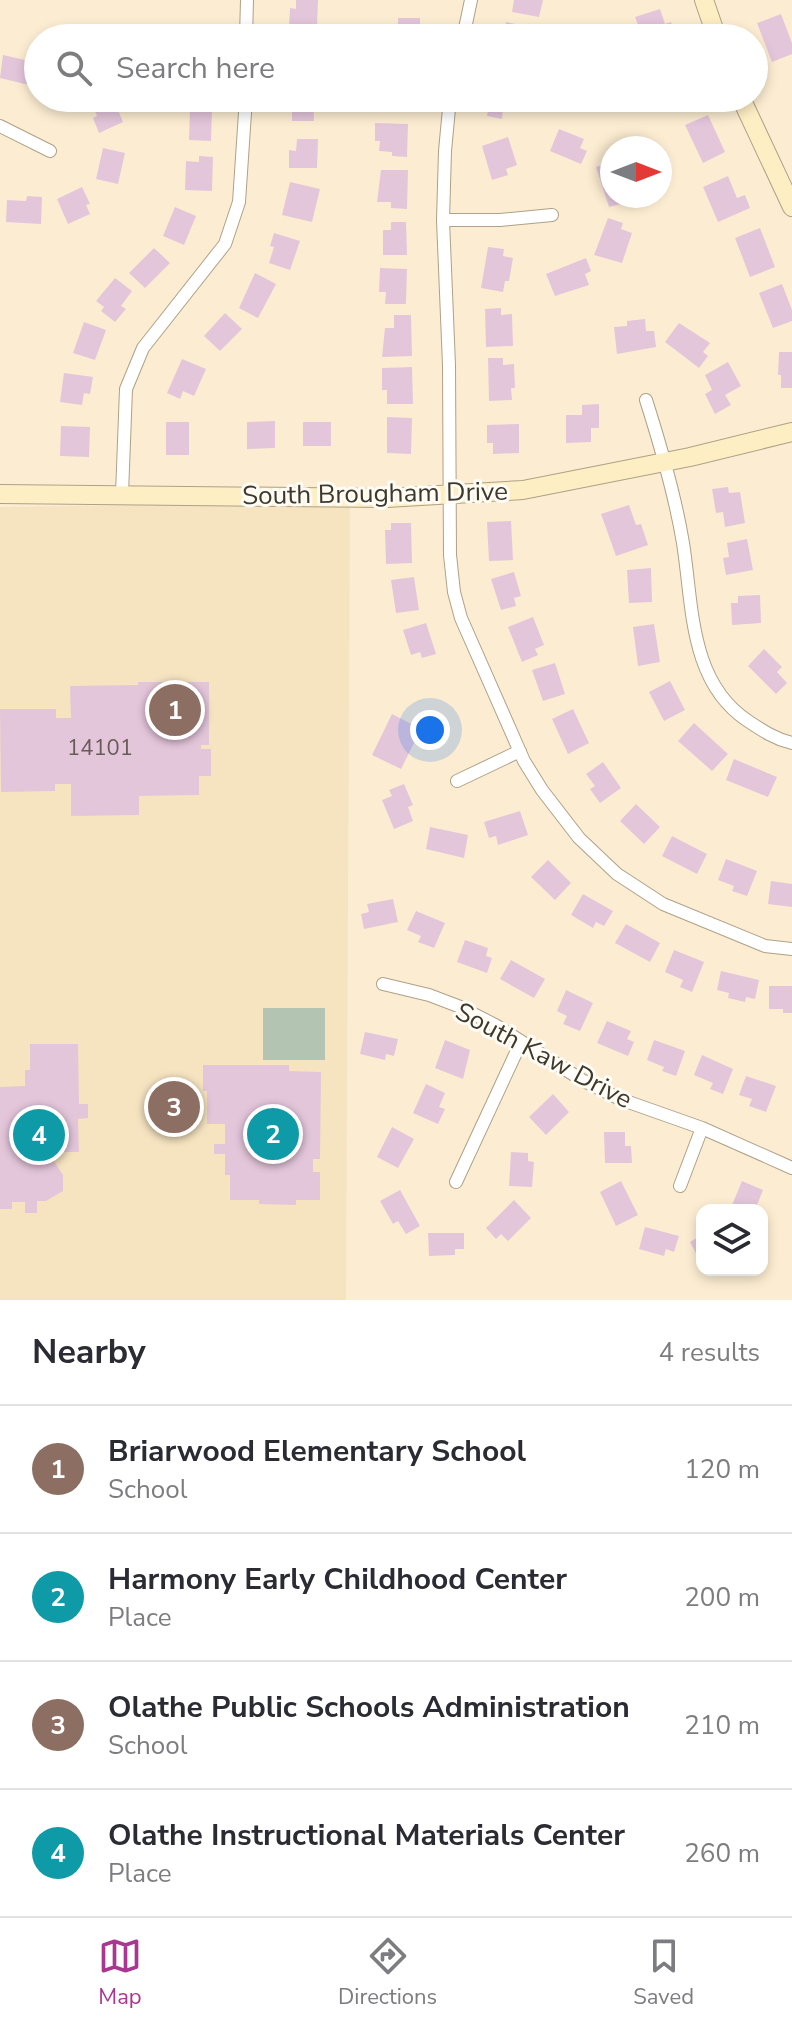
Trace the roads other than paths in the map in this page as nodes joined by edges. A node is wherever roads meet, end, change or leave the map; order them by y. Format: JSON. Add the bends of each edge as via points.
{"nodes":[{"id":1,"x":247,"y":0,"type":"edge"},
{"id":2,"x":471,"y":0,"type":"edge"},
{"id":3,"x":704,"y":0,"type":"edge"},
{"id":4,"x":246,"y":24,"type":"edge"},
{"id":5,"x":466,"y":24,"type":"edge"},
{"id":6,"x":712,"y":24,"type":"edge"},
{"id":7,"x":245,"y":112,"type":"edge"},
{"id":8,"x":449,"y":112,"type":"edge"},
{"id":9,"x":749,"y":112,"type":"edge"},
{"id":10,"x":0,"y":126,"type":"edge"},
{"id":11,"x":50,"y":151,"type":"dead end"},
{"id":12,"x":786,"y":180,"type":"edge"},
{"id":13,"x":792,"y":207,"type":"edge"},
{"id":14,"x":552,"y":215,"type":"dead end"},
{"id":15,"x":443,"y":220,"type":"junction"},
{"id":16,"x":646,"y":400,"type":"dead end"},
{"id":17,"x":792,"y":432,"type":"edge"},
{"id":18,"x":666,"y":463,"type":"junction"},
{"id":19,"x":0,"y":494,"type":"edge"},
{"id":20,"x":122,"y":494,"type":"junction"},
{"id":21,"x":449,"y":494,"type":"junction"},
{"id":22,"x":792,"y":743,"type":"edge"},
{"id":23,"x":520,"y":751,"type":"junction"},
{"id":24,"x":457,"y":781,"type":"dead end"},
{"id":25,"x":792,"y":949,"type":"edge"},
{"id":26,"x":383,"y":984,"type":"dead end"},
{"id":27,"x":521,"y":1042,"type":"junction"},
{"id":28,"x":702,"y":1128,"type":"junction"},
{"id":29,"x":792,"y":1168,"type":"edge"},
{"id":30,"x":456,"y":1182,"type":"dead end"},
{"id":31,"x":680,"y":1186,"type":"dead end"}],
"edges":[{"from":1,"to":4,"type":"street"},
{"from":2,"to":5,"type":"street"},
{"from":3,"to":6,"type":"street"},
{"from":7,"to":20,"type":"street","via":[[239,202],[225,244],[143,348],[126,389]]},
{"from":8,"to":15,"type":"street"},
{"from":9,"to":12,"type":"street"},
{"from":10,"to":11,"type":"street"},
{"from":12,"to":13,"type":"street"},
{"from":14,"to":15,"type":"street"},
{"from":15,"to":21,"type":"street"},
{"from":16,"to":18,"type":"street"},
{"from":17,"to":18,"type":"street","name":"South Brougham Drive"},
{"from":18,"to":21,"type":"street","name":"South Brougham Drive","via":[[523,490]]},
{"from":18,"to":22,"type":"street","via":[[702,662],[723,699],[742,717]]},
{"from":19,"to":20,"type":"street","name":"South Brougham Drive"},
{"from":20,"to":21,"type":"street","name":"South Brougham Drive"},
{"from":21,"to":23,"type":"street","via":[[451,573],[461,618]]},
{"from":23,"to":24,"type":"street"},
{"from":23,"to":25,"type":"street","via":[[579,838],[617,874],[685,915],[765,946]]},
{"from":26,"to":27,"type":"street","name":"South Kaw Drive","via":[[458,1006]]},
{"from":27,"to":28,"type":"street","name":"South Kaw Drive","via":[[620,1099]]},
{"from":27,"to":30,"type":"street"},
{"from":28,"to":29,"type":"street","name":"South Kaw Drive"},
{"from":28,"to":31,"type":"street"}]}
